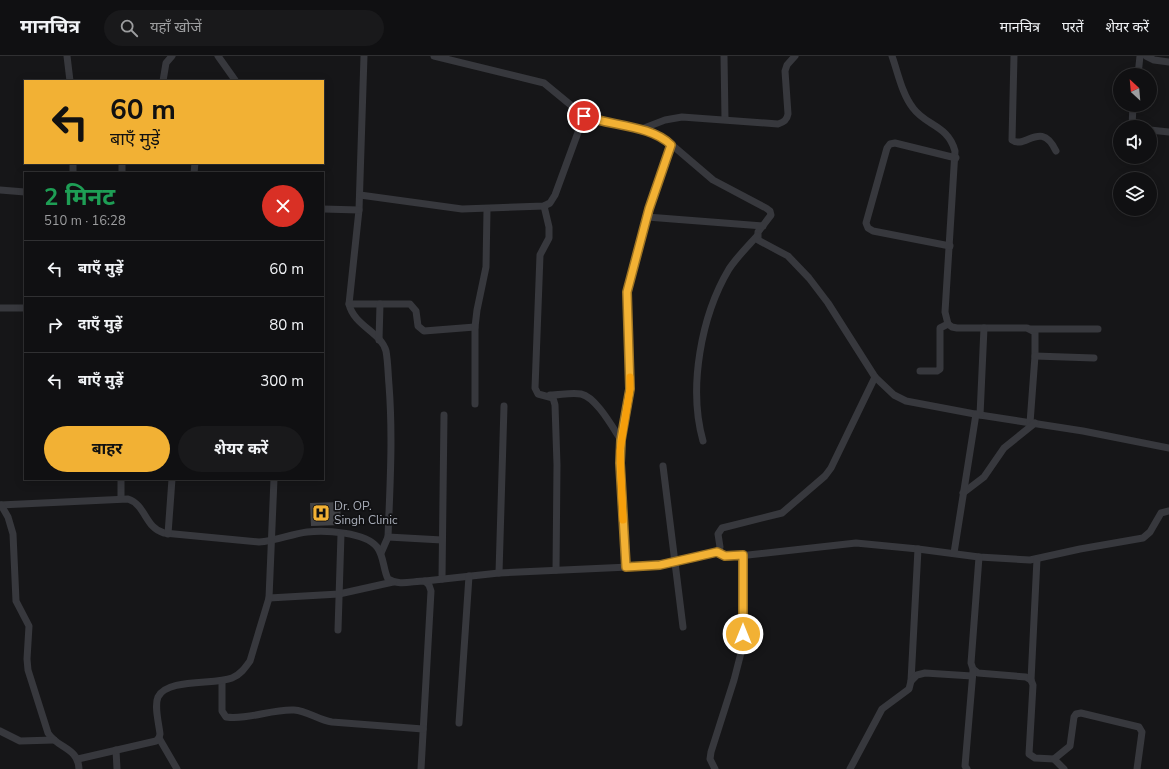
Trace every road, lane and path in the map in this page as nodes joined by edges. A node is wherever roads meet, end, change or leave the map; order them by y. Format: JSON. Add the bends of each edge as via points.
{"nodes":[{"id":1,"x":67,"y":56,"type":"edge"},
{"id":2,"x":172,"y":56,"type":"edge"},
{"id":3,"x":218,"y":56,"type":"edge"},
{"id":4,"x":364,"y":56,"type":"edge"},
{"id":5,"x":434,"y":56,"type":"edge"},
{"id":6,"x":724,"y":56,"type":"edge"},
{"id":7,"x":795,"y":56,"type":"edge"},
{"id":8,"x":892,"y":56,"type":"edge"},
{"id":9,"x":1014,"y":56,"type":"edge"},
{"id":10,"x":1140,"y":56,"type":"edge"},
{"id":11,"x":1146,"y":56,"type":"edge"},
{"id":12,"x":443,"y":57,"type":"edge"},
{"id":13,"x":1169,"y":62,"type":"edge"},
{"id":14,"x":1139,"y":68,"type":"edge"},
{"id":15,"x":70,"y":80,"type":"edge"},
{"id":16,"x":163,"y":80,"type":"edge"},
{"id":17,"x":235,"y":80,"type":"edge"},
{"id":18,"x":584,"y":116,"type":"junction"},
{"id":19,"x":725,"y":119,"type":"junction"},
{"id":20,"x":639,"y":130,"type":"junction"},
{"id":21,"x":1157,"y":131,"type":"edge"},
{"id":22,"x":1169,"y":132,"type":"edge"},
{"id":23,"x":671,"y":145,"type":"junction"},
{"id":24,"x":1056,"y":151,"type":"dead end"},
{"id":25,"x":956,"y":158,"type":"junction"},
{"id":26,"x":0,"y":190,"type":"edge"},
{"id":27,"x":24,"y":192,"type":"edge"},
{"id":28,"x":360,"y":195,"type":"junction"},
{"id":29,"x":544,"y":206,"type":"junction"},
{"id":30,"x":324,"y":209,"type":"edge"},
{"id":31,"x":359,"y":210,"type":"junction"},
{"id":32,"x":487,"y":210,"type":"junction"},
{"id":33,"x":647,"y":217,"type":"junction"},
{"id":34,"x":763,"y":226,"type":"junction"},
{"id":35,"x":757,"y":236,"type":"junction"},
{"id":36,"x":950,"y":246,"type":"junction"},
{"id":37,"x":349,"y":304,"type":"junction"},
{"id":38,"x":380,"y":304,"type":"junction"},
{"id":39,"x":0,"y":308,"type":"edge"},
{"id":40,"x":24,"y":308,"type":"edge"},
{"id":41,"x":948,"y":324,"type":"junction"},
{"id":42,"x":475,"y":327,"type":"junction"},
{"id":43,"x":984,"y":328,"type":"junction"},
{"id":44,"x":1098,"y":328,"type":"dead end"},
{"id":45,"x":1031,"y":329,"type":"junction"},
{"id":46,"x":379,"y":340,"type":"junction"},
{"id":47,"x":1036,"y":356,"type":"junction"},
{"id":48,"x":1094,"y":358,"type":"dead end"},
{"id":49,"x":920,"y":371,"type":"dead end"},
{"id":50,"x":875,"y":377,"type":"junction"},
{"id":51,"x":550,"y":396,"type":"junction"},
{"id":52,"x":475,"y":404,"type":"dead end"},
{"id":53,"x":504,"y":406,"type":"dead end"},
{"id":54,"x":444,"y":415,"type":"dead end"},
{"id":55,"x":978,"y":415,"type":"junction"},
{"id":56,"x":1032,"y":423,"type":"junction"},
{"id":57,"x":621,"y":440,"type":"junction"},
{"id":58,"x":703,"y":441,"type":"dead end"},
{"id":59,"x":1169,"y":448,"type":"edge"},
{"id":60,"x":663,"y":466,"type":"dead end"},
{"id":61,"x":121,"y":480,"type":"edge"},
{"id":62,"x":172,"y":480,"type":"edge"},
{"id":63,"x":274,"y":480,"type":"edge"},
{"id":64,"x":964,"y":493,"type":"junction"},
{"id":65,"x":121,"y":498,"type":"junction"},
{"id":66,"x":0,"y":505,"type":"edge"},
{"id":67,"x":1169,"y":512,"type":"edge"},
{"id":68,"x":168,"y":534,"type":"junction"},
{"id":69,"x":341,"y":534,"type":"junction"},
{"id":70,"x":388,"y":537,"type":"junction"},
{"id":71,"x":442,"y":540,"type":"junction"},
{"id":72,"x":273,"y":541,"type":"junction"},
{"id":73,"x":918,"y":549,"type":"junction"},
{"id":74,"x":717,"y":552,"type":"junction"},
{"id":75,"x":381,"y":553,"type":"junction"},
{"id":76,"x":954,"y":553,"type":"junction"},
{"id":77,"x":743,"y":555,"type":"junction"},
{"id":78,"x":979,"y":557,"type":"junction"},
{"id":79,"x":1037,"y":559,"type":"junction"},
{"id":80,"x":676,"y":561,"type":"junction"},
{"id":81,"x":626,"y":567,"type":"junction"},
{"id":82,"x":556,"y":570,"type":"junction"},
{"id":83,"x":499,"y":573,"type":"junction"},
{"id":84,"x":469,"y":576,"type":"junction"},
{"id":85,"x":442,"y":579,"type":"junction"},
{"id":86,"x":425,"y":581,"type":"junction"},
{"id":87,"x":393,"y":582,"type":"junction"},
{"id":88,"x":339,"y":594,"type":"junction"},
{"id":89,"x":269,"y":598,"type":"junction"},
{"id":90,"x":683,"y":627,"type":"dead end"},
{"id":91,"x":338,"y":630,"type":"dead end"},
{"id":92,"x":973,"y":672,"type":"junction"},
{"id":93,"x":1031,"y":680,"type":"junction"},
{"id":94,"x":222,"y":681,"type":"junction"},
{"id":95,"x":911,"y":681,"type":"junction"},
{"id":96,"x":459,"y":723,"type":"dead end"},
{"id":97,"x":424,"y":729,"type":"junction"},
{"id":98,"x":0,"y":731,"type":"edge"},
{"id":99,"x":159,"y":738,"type":"junction"},
{"id":100,"x":54,"y":740,"type":"junction"},
{"id":101,"x":116,"y":750,"type":"junction"},
{"id":102,"x":1054,"y":759,"type":"junction"},
{"id":103,"x":78,"y":760,"type":"junction"},
{"id":104,"x":79,"y":769,"type":"edge"},
{"id":105,"x":117,"y":769,"type":"edge"},
{"id":106,"x":177,"y":769,"type":"edge"},
{"id":107,"x":421,"y":769,"type":"edge"},
{"id":108,"x":715,"y":769,"type":"edge"},
{"id":109,"x":850,"y":769,"type":"edge"},
{"id":110,"x":967,"y":769,"type":"edge"},
{"id":111,"x":1064,"y":769,"type":"edge"},
{"id":112,"x":1137,"y":769,"type":"edge"}],
"edges":[{"from":1,"to":15,"type":"street"},
{"from":2,"to":16,"type":"street","via":[[166,63]]},
{"from":3,"to":17,"type":"street"},
{"from":4,"to":28,"type":"street"},
{"from":5,"to":12,"type":"street"},
{"from":6,"to":19,"type":"street"},
{"from":7,"to":19,"type":"street","via":[[785,70],[787,119],[778,124]]},
{"from":8,"to":25,"type":"street","via":[[912,107],[946,133],[954,145]]},
{"from":9,"to":24,"type":"street","via":[[1012,140],[1018,142],[1041,136],[1050,141]]},
{"from":10,"to":14,"type":"street"},
{"from":11,"to":13,"type":"street"},
{"from":12,"to":18,"type":"street","via":[[544,83]]},
{"from":18,"to":20,"type":"street"},
{"from":18,"to":29,"type":"street","via":[[555,195],[550,203]]},
{"from":19,"to":20,"type":"street","via":[[672,118]]},
{"from":20,"to":23,"type":"street","via":[[657,134]]},
{"from":21,"to":22,"type":"street"},
{"from":23,"to":33,"type":"street"},
{"from":23,"to":34,"type":"street","via":[[713,180],[770,211],[769,219]]},
{"from":25,"to":36,"type":"street"},
{"from":25,"to":36,"type":"street","via":[[895,143],[890,144],[886,148],[866,223],[868,228],[874,231]]},
{"from":26,"to":27,"type":"street"},
{"from":28,"to":31,"type":"street"},
{"from":28,"to":32,"type":"street","via":[[450,208]]},
{"from":29,"to":32,"type":"street"},
{"from":29,"to":51,"type":"street","via":[[550,234],[540,255],[534,388],[538,394]]},
{"from":30,"to":31,"type":"street"},
{"from":31,"to":37,"type":"street"},
{"from":32,"to":42,"type":"street","via":[[486,267]]},
{"from":33,"to":34,"type":"street"},
{"from":33,"to":57,"type":"street","via":[[627,292],[630,389]]},
{"from":34,"to":35,"type":"street"},
{"from":35,"to":50,"type":"street","via":[[761,243],[788,256],[817,288]]},
{"from":35,"to":58,"type":"street","via":[[729,270],[701,338],[697,409]]},
{"from":36,"to":41,"type":"street","via":[[945,312]]},
{"from":37,"to":38,"type":"street"},
{"from":37,"to":46,"type":"street","via":[[356,319]]},
{"from":38,"to":42,"type":"street","via":[[410,304],[416,312],[418,326],[424,331]]},
{"from":38,"to":46,"type":"street"},
{"from":39,"to":40,"type":"street"},
{"from":41,"to":43,"type":"street","via":[[957,328]]},
{"from":41,"to":49,"type":"street","via":[[940,328],[940,369]]},
{"from":42,"to":52,"type":"street"},
{"from":43,"to":45,"type":"street"},
{"from":43,"to":55,"type":"street"},
{"from":44,"to":45,"type":"street"},
{"from":45,"to":47,"type":"street","via":[[1036,336]]},
{"from":46,"to":70,"type":"street","via":[[386,352],[392,421]]},
{"from":47,"to":48,"type":"street"},
{"from":47,"to":56,"type":"street"},
{"from":50,"to":55,"type":"street","via":[[894,395],[906,401]]},
{"from":50,"to":74,"type":"street","via":[[825,476],[782,514],[722,528],[718,534],[720,548]]},
{"from":51,"to":57,"type":"street","via":[[587,395]]},
{"from":51,"to":82,"type":"street","via":[[556,405]]},
{"from":53,"to":83,"type":"street"},
{"from":54,"to":71,"type":"street"},
{"from":55,"to":56,"type":"street"},
{"from":55,"to":64,"type":"street"},
{"from":56,"to":59,"type":"street"},
{"from":56,"to":64,"type":"street","via":[[1001,451],[984,477]]},
{"from":57,"to":81,"type":"street"},
{"from":60,"to":80,"type":"street"},
{"from":61,"to":65,"type":"street"},
{"from":62,"to":68,"type":"street"},
{"from":63,"to":72,"type":"street"},
{"from":64,"to":76,"type":"street"},
{"from":65,"to":66,"type":"street"},
{"from":65,"to":68,"type":"street","via":[[134,501],[140,506],[156,532]]},
{"from":66,"to":100,"type":"street","via":[[8,517],[13,534],[16,601],[29,626],[28,670],[48,733]]},
{"from":67,"to":79,"type":"street","via":[[1161,513],[1150,532],[1143,538]]},
{"from":68,"to":72,"type":"street"},
{"from":69,"to":72,"type":"street","via":[[307,532]]},
{"from":69,"to":75,"type":"street","via":[[362,536]]},
{"from":69,"to":88,"type":"street"},
{"from":70,"to":71,"type":"street"},
{"from":70,"to":75,"type":"street"},
{"from":71,"to":85,"type":"street"},
{"from":72,"to":89,"type":"street"},
{"from":73,"to":76,"type":"street"},
{"from":73,"to":77,"type":"street","via":[[846,544]]},
{"from":73,"to":95,"type":"street"},
{"from":74,"to":77,"type":"street","via":[[725,556]]},
{"from":74,"to":80,"type":"street"},
{"from":75,"to":87,"type":"street","via":[[385,574]]},
{"from":76,"to":78,"type":"street"},
{"from":77,"to":108,"type":"street","via":[[742,650],[710,752]]},
{"from":78,"to":79,"type":"street"},
{"from":78,"to":92,"type":"street","via":[[971,663]]},
{"from":79,"to":93,"type":"street"},
{"from":80,"to":81,"type":"street"},
{"from":80,"to":90,"type":"street"},
{"from":81,"to":82,"type":"street"},
{"from":82,"to":83,"type":"street"},
{"from":83,"to":84,"type":"street"},
{"from":84,"to":85,"type":"street"},
{"from":84,"to":96,"type":"street"},
{"from":85,"to":86,"type":"street"},
{"from":86,"to":87,"type":"street"},
{"from":86,"to":97,"type":"street","via":[[431,591]]},
{"from":87,"to":88,"type":"street"},
{"from":88,"to":89,"type":"street"},
{"from":88,"to":91,"type":"street"},
{"from":89,"to":94,"type":"street","via":[[250,661],[240,674]]},
{"from":92,"to":93,"type":"street","via":[[1026,677]]},
{"from":92,"to":95,"type":"street","via":[[925,673],[917,675]]},
{"from":92,"to":110,"type":"street"},
{"from":93,"to":102,"type":"street","via":[[1033,685],[1030,754],[1035,758]]},
{"from":94,"to":97,"type":"street","via":[[222,711],[226,717],[241,718],[273,711],[293,710],[332,722]]},
{"from":94,"to":99,"type":"street","via":[[186,684],[162,692],[157,703]]},
{"from":95,"to":109,"type":"street","via":[[909,689],[882,709]]},
{"from":97,"to":107,"type":"street"},
{"from":98,"to":100,"type":"street","via":[[20,741]]},
{"from":99,"to":101,"type":"street","via":[[156,741]]},
{"from":99,"to":106,"type":"street"},
{"from":100,"to":103,"type":"street","via":[[71,751]]},
{"from":101,"to":103,"type":"street"},
{"from":101,"to":105,"type":"street"},
{"from":102,"to":111,"type":"street"},
{"from":102,"to":112,"type":"street","via":[[1070,746],[1074,717],[1081,712],[1139,726],[1142,732]]},
{"from":103,"to":104,"type":"street"}]}
